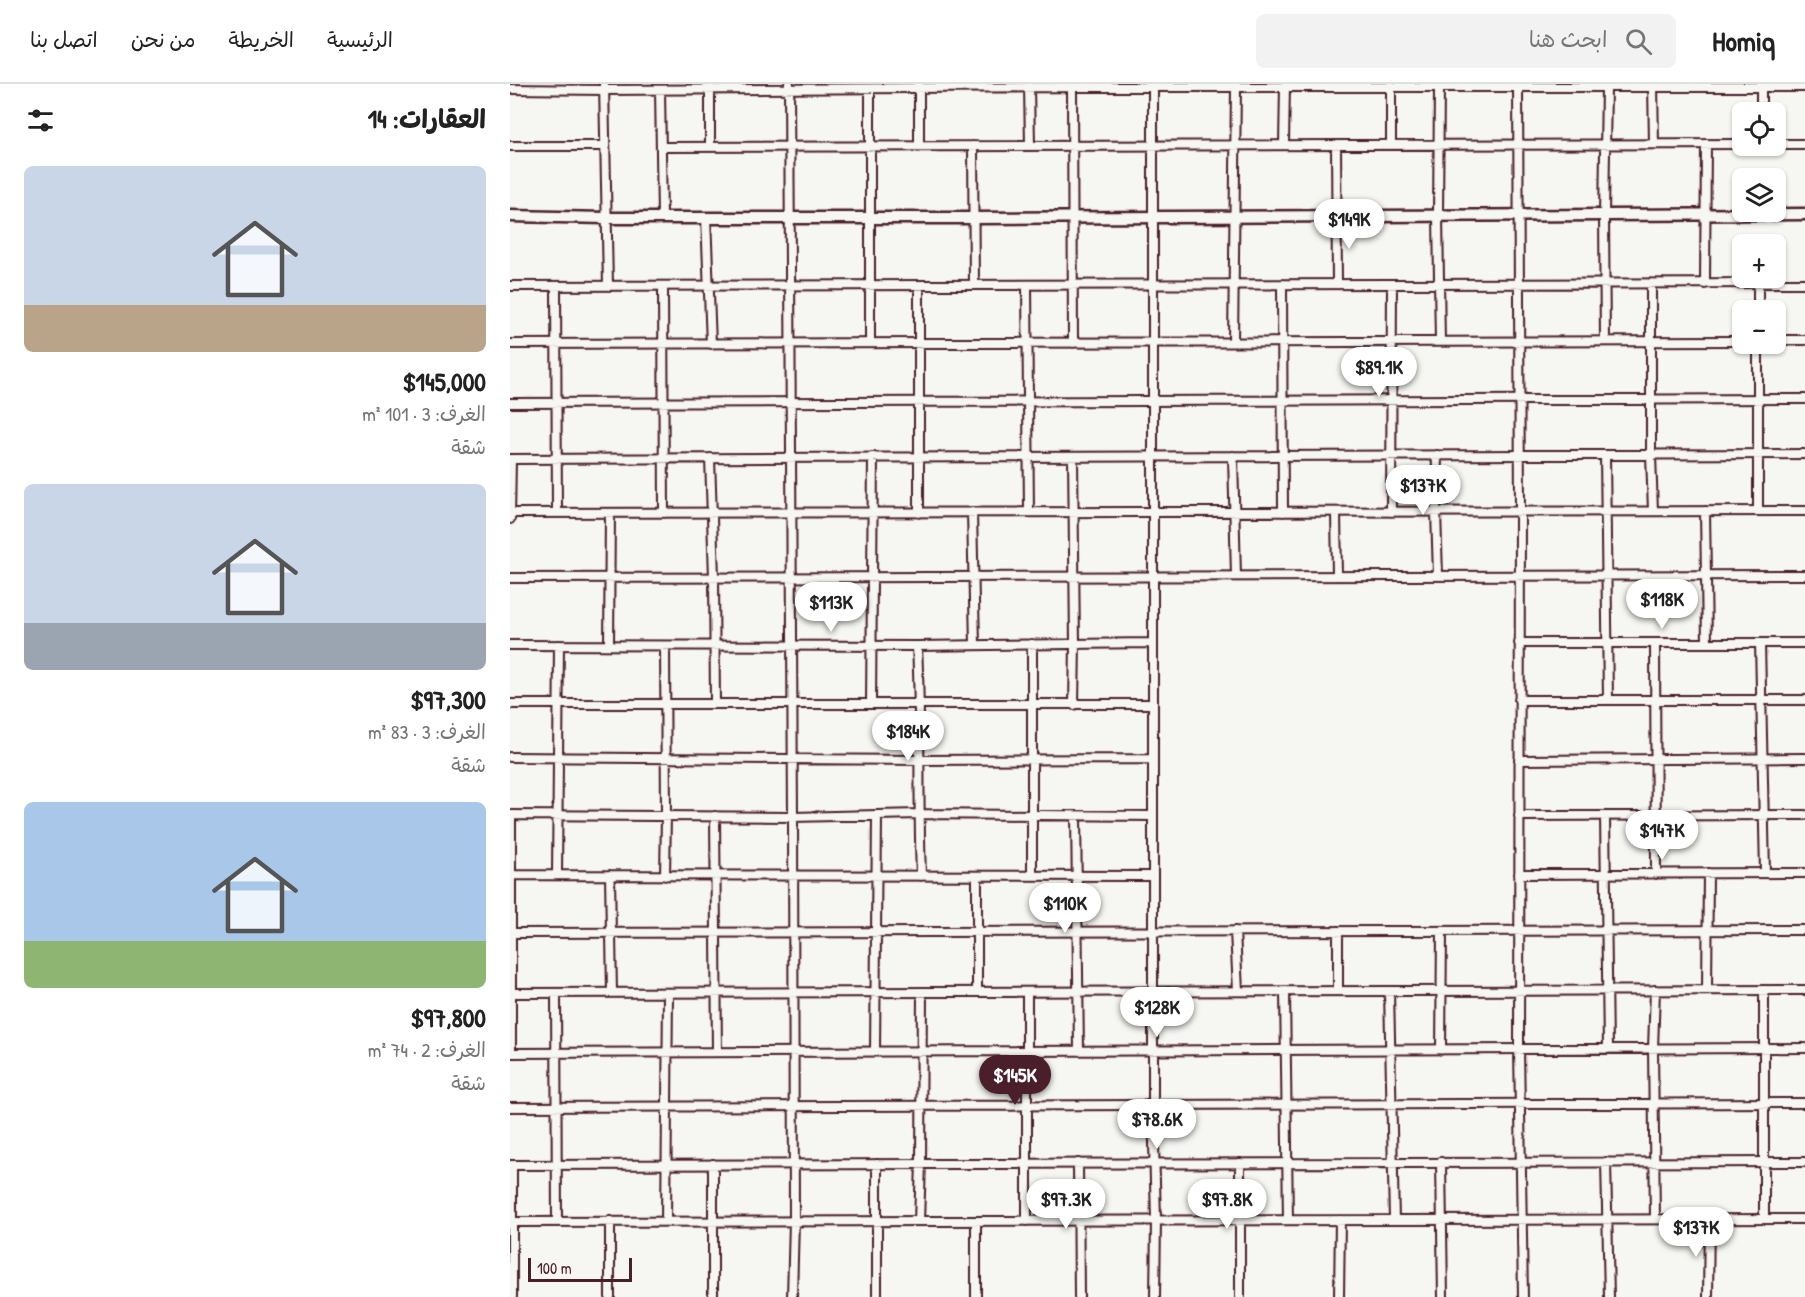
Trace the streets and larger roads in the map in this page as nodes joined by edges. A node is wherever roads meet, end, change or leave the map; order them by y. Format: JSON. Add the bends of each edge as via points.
{"nodes":[{"id":1,"x":1761,"y":85,"type":"edge"},
{"id":2,"x":919,"y":86,"type":"edge"},
{"id":3,"x":1029,"y":86,"type":"edge"},
{"id":4,"x":1153,"y":86,"type":"edge"},
{"id":5,"x":1285,"y":86,"type":"edge"},
{"id":6,"x":1391,"y":86,"type":"edge"},
{"id":7,"x":1518,"y":86,"type":"edge"},
{"id":8,"x":1653,"y":86,"type":"edge"},
{"id":9,"x":604,"y":87,"type":"edge"},
{"id":10,"x":710,"y":87,"type":"edge"},
{"id":11,"x":789,"y":87,"type":"edge"},
{"id":12,"x":1072,"y":87,"type":"junction"},
{"id":13,"x":1439,"y":87,"type":"junction"},
{"id":14,"x":1606,"y":87,"type":"junction"},
{"id":15,"x":1805,"y":87,"type":"edge"},
{"id":16,"x":1236,"y":88,"type":"junction"},
{"id":17,"x":510,"y":89,"type":"edge"},
{"id":18,"x":870,"y":89,"type":"junction"},
{"id":19,"x":660,"y":90,"type":"junction"},
{"id":20,"x":1761,"y":102,"type":"edge"},
{"id":21,"x":1654,"y":144,"type":"junction"},
{"id":22,"x":1706,"y":144,"type":"junction"},
{"id":23,"x":1732,"y":144,"type":"edge"},
{"id":24,"x":1786,"y":144,"type":"edge"},
{"id":25,"x":1805,"y":144,"type":"edge"},
{"id":26,"x":1284,"y":145,"type":"junction"},
{"id":27,"x":1336,"y":145,"type":"junction"},
{"id":28,"x":1391,"y":145,"type":"junction"},
{"id":29,"x":1438,"y":145,"type":"junction"},
{"id":30,"x":1518,"y":145,"type":"junction"},
{"id":31,"x":1604,"y":145,"type":"junction"},
{"id":32,"x":510,"y":146,"type":"edge"},
{"id":33,"x":604,"y":146,"type":"junction"},
{"id":34,"x":920,"y":146,"type":"junction"},
{"id":35,"x":973,"y":146,"type":"junction"},
{"id":36,"x":1030,"y":146,"type":"junction"},
{"id":37,"x":1073,"y":146,"type":"junction"},
{"id":38,"x":1152,"y":146,"type":"junction"},
{"id":39,"x":1235,"y":146,"type":"junction"},
{"id":40,"x":661,"y":147,"type":"junction"},
{"id":41,"x":710,"y":147,"type":"junction"},
{"id":42,"x":789,"y":147,"type":"junction"},
{"id":43,"x":870,"y":147,"type":"junction"},
{"id":44,"x":1805,"y":214,"type":"edge"},
{"id":45,"x":1704,"y":215,"type":"junction"},
{"id":46,"x":510,"y":216,"type":"edge"},
{"id":47,"x":1335,"y":216,"type":"junction"},
{"id":48,"x":1438,"y":216,"type":"junction"},
{"id":49,"x":1518,"y":216,"type":"junction"},
{"id":50,"x":1604,"y":216,"type":"junction"},
{"id":51,"x":662,"y":217,"type":"junction"},
{"id":52,"x":706,"y":217,"type":"junction"},
{"id":53,"x":790,"y":217,"type":"junction"},
{"id":54,"x":1072,"y":217,"type":"junction"},
{"id":55,"x":1153,"y":217,"type":"junction"},
{"id":56,"x":1234,"y":217,"type":"junction"},
{"id":57,"x":606,"y":218,"type":"junction"},
{"id":58,"x":869,"y":218,"type":"junction"},
{"id":59,"x":972,"y":218,"type":"junction"},
{"id":60,"x":1392,"y":284,"type":"junction"},
{"id":61,"x":1439,"y":284,"type":"junction"},
{"id":62,"x":1519,"y":284,"type":"junction"},
{"id":63,"x":1604,"y":284,"type":"junction"},
{"id":64,"x":1651,"y":284,"type":"junction"},
{"id":65,"x":1705,"y":284,"type":"junction"},
{"id":66,"x":1732,"y":284,"type":"edge"},
{"id":67,"x":1786,"y":284,"type":"edge"},
{"id":68,"x":1805,"y":284,"type":"edge"},
{"id":69,"x":919,"y":285,"type":"junction"},
{"id":70,"x":974,"y":285,"type":"junction"},
{"id":71,"x":1027,"y":285,"type":"junction"},
{"id":72,"x":1072,"y":285,"type":"junction"},
{"id":73,"x":1153,"y":285,"type":"junction"},
{"id":74,"x":1233,"y":285,"type":"junction"},
{"id":75,"x":1282,"y":285,"type":"junction"},
{"id":76,"x":1337,"y":285,"type":"junction"},
{"id":77,"x":510,"y":286,"type":"edge"},
{"id":78,"x":555,"y":286,"type":"junction"},
{"id":79,"x":608,"y":286,"type":"junction"},
{"id":80,"x":663,"y":286,"type":"junction"},
{"id":81,"x":709,"y":286,"type":"junction"},
{"id":82,"x":790,"y":286,"type":"junction"},
{"id":83,"x":870,"y":286,"type":"junction"},
{"id":84,"x":1732,"y":340,"type":"edge"},
{"id":85,"x":1786,"y":340,"type":"edge"},
{"id":86,"x":1805,"y":340,"type":"edge"},
{"id":87,"x":1519,"y":341,"type":"junction"},
{"id":88,"x":1605,"y":341,"type":"junction"},
{"id":89,"x":1651,"y":341,"type":"junction"},
{"id":90,"x":1153,"y":342,"type":"junction"},
{"id":91,"x":1233,"y":342,"type":"junction"},
{"id":92,"x":1282,"y":342,"type":"junction"},
{"id":93,"x":1392,"y":342,"type":"junction"},
{"id":94,"x":1440,"y":342,"type":"junction"},
{"id":95,"x":870,"y":343,"type":"junction"},
{"id":96,"x":918,"y":343,"type":"junction"},
{"id":97,"x":1028,"y":343,"type":"junction"},
{"id":98,"x":1073,"y":343,"type":"junction"},
{"id":99,"x":510,"y":344,"type":"edge"},
{"id":100,"x":556,"y":344,"type":"junction"},
{"id":101,"x":663,"y":344,"type":"junction"},
{"id":102,"x":711,"y":344,"type":"junction"},
{"id":103,"x":790,"y":344,"type":"junction"},
{"id":104,"x":1758,"y":354,"type":"edge"},
{"id":105,"x":1519,"y":399,"type":"junction"},
{"id":106,"x":1651,"y":399,"type":"junction"},
{"id":107,"x":1758,"y":399,"type":"junction"},
{"id":108,"x":1805,"y":399,"type":"edge"},
{"id":109,"x":1282,"y":400,"type":"junction"},
{"id":110,"x":1392,"y":400,"type":"junction"},
{"id":111,"x":1028,"y":401,"type":"junction"},
{"id":112,"x":1153,"y":401,"type":"junction"},
{"id":113,"x":663,"y":402,"type":"junction"},
{"id":114,"x":790,"y":402,"type":"junction"},
{"id":115,"x":917,"y":402,"type":"junction"},
{"id":116,"x":510,"y":403,"type":"edge"},
{"id":117,"x":556,"y":403,"type":"junction"},
{"id":118,"x":1651,"y":454,"type":"junction"},
{"id":119,"x":1758,"y":454,"type":"junction"},
{"id":120,"x":1805,"y":454,"type":"edge"},
{"id":121,"x":1392,"y":455,"type":"junction"},
{"id":122,"x":1437,"y":455,"type":"junction"},
{"id":123,"x":1519,"y":455,"type":"junction"},
{"id":124,"x":1605,"y":455,"type":"junction"},
{"id":125,"x":1153,"y":456,"type":"junction"},
{"id":126,"x":1233,"y":456,"type":"junction"},
{"id":127,"x":1283,"y":456,"type":"junction"},
{"id":128,"x":873,"y":457,"type":"junction"},
{"id":129,"x":919,"y":457,"type":"junction"},
{"id":130,"x":1028,"y":457,"type":"junction"},
{"id":131,"x":1073,"y":457,"type":"junction"},
{"id":132,"x":556,"y":458,"type":"junction"},
{"id":133,"x":664,"y":458,"type":"junction"},
{"id":134,"x":710,"y":458,"type":"junction"},
{"id":135,"x":790,"y":458,"type":"junction"},
{"id":136,"x":511,"y":459,"type":"edge"},
{"id":137,"x":1520,"y":511,"type":"junction"},
{"id":138,"x":1604,"y":511,"type":"junction"},
{"id":139,"x":1653,"y":511,"type":"junction"},
{"id":140,"x":1705,"y":511,"type":"junction"},
{"id":141,"x":1758,"y":511,"type":"junction"},
{"id":142,"x":1805,"y":511,"type":"edge"},
{"id":143,"x":972,"y":512,"type":"junction"},
{"id":144,"x":1029,"y":512,"type":"junction"},
{"id":145,"x":1074,"y":512,"type":"junction"},
{"id":146,"x":1154,"y":512,"type":"junction"},
{"id":147,"x":1234,"y":512,"type":"junction"},
{"id":148,"x":1283,"y":512,"type":"junction"},
{"id":149,"x":1336,"y":512,"type":"junction"},
{"id":150,"x":1391,"y":512,"type":"junction"},
{"id":151,"x":1436,"y":512,"type":"junction"},
{"id":152,"x":510,"y":513,"type":"edge"},
{"id":153,"x":557,"y":513,"type":"junction"},
{"id":154,"x":610,"y":513,"type":"junction"},
{"id":155,"x":664,"y":513,"type":"junction"},
{"id":156,"x":711,"y":513,"type":"junction"},
{"id":157,"x":791,"y":513,"type":"junction"},
{"id":158,"x":874,"y":513,"type":"junction"},
{"id":159,"x":919,"y":513,"type":"junction"},
{"id":160,"x":510,"y":519,"type":"edge"},
{"id":161,"x":1606,"y":575,"type":"junction"},
{"id":162,"x":1705,"y":575,"type":"junction"},
{"id":163,"x":1805,"y":575,"type":"edge"},
{"id":164,"x":1153,"y":576,"type":"junction"},
{"id":165,"x":1236,"y":576,"type":"junction"},
{"id":166,"x":1337,"y":576,"type":"junction"},
{"id":167,"x":1438,"y":576,"type":"junction"},
{"id":168,"x":1519,"y":576,"type":"junction"},
{"id":169,"x":714,"y":577,"type":"junction"},
{"id":170,"x":790,"y":577,"type":"junction"},
{"id":171,"x":873,"y":577,"type":"junction"},
{"id":172,"x":974,"y":577,"type":"junction"},
{"id":173,"x":1074,"y":577,"type":"junction"},
{"id":174,"x":510,"y":578,"type":"edge"},
{"id":175,"x":609,"y":578,"type":"junction"},
{"id":176,"x":1152,"y":643,"type":"junction"},
{"id":177,"x":1519,"y":643,"type":"junction"},
{"id":178,"x":1607,"y":643,"type":"junction"},
{"id":179,"x":1655,"y":643,"type":"junction"},
{"id":180,"x":1707,"y":643,"type":"junction"},
{"id":181,"x":1760,"y":643,"type":"junction"},
{"id":182,"x":1805,"y":643,"type":"edge"},
{"id":183,"x":1032,"y":644,"type":"junction"},
{"id":184,"x":1075,"y":644,"type":"junction"},
{"id":185,"x":510,"y":645,"type":"edge"},
{"id":186,"x":559,"y":645,"type":"junction"},
{"id":187,"x":609,"y":645,"type":"junction"},
{"id":188,"x":872,"y":645,"type":"junction"},
{"id":189,"x":975,"y":645,"type":"junction"},
{"id":190,"x":665,"y":646,"type":"junction"},
{"id":191,"x":715,"y":646,"type":"junction"},
{"id":192,"x":792,"y":646,"type":"junction"},
{"id":193,"x":917,"y":646,"type":"junction"},
{"id":194,"x":1519,"y":700,"type":"junction"},
{"id":195,"x":1608,"y":700,"type":"junction"},
{"id":196,"x":1656,"y":700,"type":"junction"},
{"id":197,"x":1760,"y":700,"type":"junction"},
{"id":198,"x":1805,"y":700,"type":"edge"},
{"id":199,"x":792,"y":703,"type":"junction"},
{"id":200,"x":510,"y":704,"type":"edge"},
{"id":201,"x":559,"y":704,"type":"junction"},
{"id":202,"x":664,"y":704,"type":"junction"},
{"id":203,"x":715,"y":704,"type":"junction"},
{"id":204,"x":871,"y":704,"type":"junction"},
{"id":205,"x":920,"y":704,"type":"junction"},
{"id":206,"x":1032,"y":704,"type":"junction"},
{"id":207,"x":1153,"y":704,"type":"junction"},
{"id":208,"x":1074,"y":705,"type":"junction"},
{"id":209,"x":510,"y":757,"type":"edge"},
{"id":210,"x":559,"y":757,"type":"junction"},
{"id":211,"x":666,"y":758,"type":"junction"},
{"id":212,"x":1032,"y":758,"type":"junction"},
{"id":213,"x":792,"y":759,"type":"junction"},
{"id":214,"x":1153,"y":759,"type":"junction"},
{"id":215,"x":1655,"y":759,"type":"junction"},
{"id":216,"x":1762,"y":759,"type":"junction"},
{"id":217,"x":1805,"y":759,"type":"edge"},
{"id":218,"x":921,"y":760,"type":"junction"},
{"id":219,"x":1519,"y":760,"type":"junction"},
{"id":220,"x":919,"y":814,"type":"junction"},
{"id":221,"x":510,"y":815,"type":"edge"},
{"id":222,"x":666,"y":815,"type":"junction"},
{"id":223,"x":559,"y":816,"type":"junction"},
{"id":224,"x":715,"y":816,"type":"junction"},
{"id":225,"x":793,"y":816,"type":"junction"},
{"id":226,"x":877,"y":816,"type":"junction"},
{"id":227,"x":1032,"y":816,"type":"junction"},
{"id":228,"x":1076,"y":816,"type":"junction"},
{"id":229,"x":1153,"y":816,"type":"junction"},
{"id":230,"x":1519,"y":816,"type":"junction"},
{"id":231,"x":1605,"y":816,"type":"junction"},
{"id":232,"x":1656,"y":816,"type":"junction"},
{"id":233,"x":1764,"y":816,"type":"junction"},
{"id":234,"x":1805,"y":816,"type":"edge"},
{"id":235,"x":1708,"y":873,"type":"junction"},
{"id":236,"x":1765,"y":873,"type":"junction"},
{"id":237,"x":1805,"y":873,"type":"edge"},
{"id":238,"x":793,"y":874,"type":"junction"},
{"id":239,"x":1519,"y":874,"type":"junction"},
{"id":240,"x":1605,"y":874,"type":"junction"},
{"id":241,"x":1656,"y":874,"type":"junction"},
{"id":242,"x":510,"y":875,"type":"edge"},
{"id":243,"x":557,"y":875,"type":"junction"},
{"id":244,"x":610,"y":875,"type":"junction"},
{"id":245,"x":715,"y":875,"type":"junction"},
{"id":246,"x":665,"y":876,"type":"junction"},
{"id":247,"x":876,"y":876,"type":"junction"},
{"id":248,"x":921,"y":876,"type":"junction"},
{"id":249,"x":977,"y":876,"type":"junction"},
{"id":250,"x":1032,"y":876,"type":"junction"},
{"id":251,"x":1077,"y":876,"type":"junction"},
{"id":252,"x":1153,"y":876,"type":"junction"},
{"id":253,"x":1606,"y":930,"type":"junction"},
{"id":254,"x":1707,"y":930,"type":"junction"},
{"id":255,"x":1805,"y":930,"type":"edge"},
{"id":256,"x":1235,"y":931,"type":"junction"},
{"id":257,"x":1338,"y":931,"type":"junction"},
{"id":258,"x":1442,"y":931,"type":"junction"},
{"id":259,"x":1519,"y":931,"type":"junction"},
{"id":260,"x":793,"y":932,"type":"junction"},
{"id":261,"x":876,"y":932,"type":"junction"},
{"id":262,"x":977,"y":932,"type":"junction"},
{"id":263,"x":1078,"y":932,"type":"junction"},
{"id":264,"x":1153,"y":932,"type":"junction"},
{"id":265,"x":510,"y":933,"type":"edge"},
{"id":266,"x":610,"y":933,"type":"junction"},
{"id":267,"x":716,"y":933,"type":"junction"},
{"id":268,"x":1519,"y":990,"type":"junction"},
{"id":269,"x":1607,"y":990,"type":"junction"},
{"id":270,"x":1655,"y":990,"type":"junction"},
{"id":271,"x":1707,"y":990,"type":"junction"},
{"id":272,"x":1764,"y":990,"type":"junction"},
{"id":273,"x":1805,"y":990,"type":"edge"},
{"id":274,"x":1153,"y":991,"type":"junction"},
{"id":275,"x":1238,"y":991,"type":"junction"},
{"id":276,"x":1285,"y":991,"type":"junction"},
{"id":277,"x":1338,"y":991,"type":"junction"},
{"id":278,"x":1389,"y":991,"type":"junction"},
{"id":279,"x":1442,"y":991,"type":"junction"},
{"id":280,"x":793,"y":992,"type":"junction"},
{"id":281,"x":875,"y":992,"type":"junction"},
{"id":282,"x":922,"y":992,"type":"junction"},
{"id":283,"x":977,"y":992,"type":"junction"},
{"id":284,"x":1027,"y":992,"type":"junction"},
{"id":285,"x":1078,"y":992,"type":"junction"},
{"id":286,"x":510,"y":993,"type":"edge"},
{"id":287,"x":555,"y":993,"type":"junction"},
{"id":288,"x":612,"y":993,"type":"junction"},
{"id":289,"x":668,"y":993,"type":"junction"},
{"id":290,"x":717,"y":993,"type":"junction"},
{"id":291,"x":1805,"y":1048,"type":"edge"},
{"id":292,"x":1519,"y":1049,"type":"junction"},
{"id":293,"x":1608,"y":1049,"type":"junction"},
{"id":294,"x":1653,"y":1049,"type":"junction"},
{"id":295,"x":1764,"y":1049,"type":"junction"},
{"id":296,"x":1286,"y":1050,"type":"junction"},
{"id":297,"x":1390,"y":1050,"type":"junction"},
{"id":298,"x":1441,"y":1050,"type":"junction"},
{"id":299,"x":1029,"y":1051,"type":"junction"},
{"id":300,"x":1079,"y":1051,"type":"junction"},
{"id":301,"x":1153,"y":1051,"type":"junction"},
{"id":302,"x":668,"y":1052,"type":"junction"},
{"id":303,"x":717,"y":1052,"type":"junction"},
{"id":304,"x":792,"y":1052,"type":"junction"},
{"id":305,"x":875,"y":1052,"type":"junction"},
{"id":306,"x":921,"y":1052,"type":"junction"},
{"id":307,"x":511,"y":1053,"type":"edge"},
{"id":308,"x":556,"y":1053,"type":"junction"},
{"id":309,"x":1764,"y":1103,"type":"junction"},
{"id":310,"x":1805,"y":1103,"type":"edge"},
{"id":311,"x":1520,"y":1104,"type":"junction"},
{"id":312,"x":1653,"y":1104,"type":"junction"},
{"id":313,"x":1153,"y":1105,"type":"junction"},
{"id":314,"x":1287,"y":1105,"type":"junction"},
{"id":315,"x":1391,"y":1105,"type":"junction"},
{"id":316,"x":793,"y":1106,"type":"junction"},
{"id":317,"x":920,"y":1106,"type":"junction"},
{"id":318,"x":1028,"y":1106,"type":"junction"},
{"id":319,"x":510,"y":1107,"type":"edge"},
{"id":320,"x":557,"y":1107,"type":"junction"},
{"id":321,"x":668,"y":1107,"type":"junction"},
{"id":322,"x":1392,"y":1162,"type":"junction"},
{"id":323,"x":1441,"y":1162,"type":"junction"},
{"id":324,"x":1521,"y":1162,"type":"junction"},
{"id":325,"x":1606,"y":1162,"type":"junction"},
{"id":326,"x":1655,"y":1162,"type":"junction"},
{"id":327,"x":1764,"y":1162,"type":"junction"},
{"id":328,"x":1805,"y":1162,"type":"edge"},
{"id":329,"x":1028,"y":1163,"type":"junction"},
{"id":330,"x":1078,"y":1163,"type":"junction"},
{"id":331,"x":1155,"y":1163,"type":"junction"},
{"id":332,"x":1240,"y":1163,"type":"junction"},
{"id":333,"x":1288,"y":1163,"type":"junction"},
{"id":334,"x":556,"y":1164,"type":"junction"},
{"id":335,"x":667,"y":1164,"type":"junction"},
{"id":336,"x":713,"y":1164,"type":"junction"},
{"id":337,"x":793,"y":1164,"type":"junction"},
{"id":338,"x":877,"y":1164,"type":"junction"},
{"id":339,"x":921,"y":1164,"type":"junction"},
{"id":340,"x":511,"y":1165,"type":"edge"},
{"id":341,"x":1654,"y":1219,"type":"junction"},
{"id":342,"x":1709,"y":1219,"type":"junction"},
{"id":343,"x":1764,"y":1219,"type":"junction"},
{"id":344,"x":1805,"y":1219,"type":"edge"},
{"id":345,"x":1156,"y":1220,"type":"junction"},
{"id":346,"x":1240,"y":1220,"type":"junction"},
{"id":347,"x":1288,"y":1220,"type":"junction"},
{"id":348,"x":1340,"y":1220,"type":"junction"},
{"id":349,"x":1394,"y":1220,"type":"junction"},
{"id":350,"x":1442,"y":1220,"type":"junction"},
{"id":351,"x":1521,"y":1220,"type":"junction"},
{"id":352,"x":1607,"y":1220,"type":"junction"},
{"id":353,"x":610,"y":1221,"type":"junction"},
{"id":354,"x":666,"y":1221,"type":"junction"},
{"id":355,"x":713,"y":1221,"type":"junction"},
{"id":356,"x":794,"y":1221,"type":"junction"},
{"id":357,"x":877,"y":1221,"type":"junction"},
{"id":358,"x":919,"y":1221,"type":"junction"},
{"id":359,"x":976,"y":1221,"type":"junction"},
{"id":360,"x":1027,"y":1221,"type":"junction"},
{"id":361,"x":1078,"y":1221,"type":"junction"},
{"id":362,"x":511,"y":1222,"type":"edge"},
{"id":363,"x":557,"y":1222,"type":"junction"},
{"id":364,"x":512,"y":1297,"type":"edge"},
{"id":365,"x":610,"y":1297,"type":"edge"},
{"id":366,"x":712,"y":1297,"type":"edge"},
{"id":367,"x":792,"y":1297,"type":"edge"},
{"id":368,"x":877,"y":1297,"type":"edge"},
{"id":369,"x":976,"y":1297,"type":"edge"},
{"id":370,"x":1078,"y":1297,"type":"edge"},
{"id":371,"x":1155,"y":1297,"type":"edge"},
{"id":372,"x":1240,"y":1297,"type":"edge"},
{"id":373,"x":1339,"y":1297,"type":"edge"},
{"id":374,"x":1443,"y":1297,"type":"edge"},
{"id":375,"x":1523,"y":1297,"type":"edge"},
{"id":376,"x":1609,"y":1297,"type":"edge"},
{"id":377,"x":1708,"y":1297,"type":"edge"}],
"edges":[{"from":1,"to":8,"type":"street"},
{"from":1,"to":15,"type":"street"},
{"from":1,"to":20,"type":"street"},
{"from":2,"to":3,"type":"street"},
{"from":2,"to":18,"type":"street"},
{"from":2,"to":34,"type":"street"},
{"from":3,"to":12,"type":"street"},
{"from":3,"to":36,"type":"street"},
{"from":4,"to":12,"type":"street"},
{"from":4,"to":16,"type":"street"},
{"from":4,"to":38,"type":"street"},
{"from":5,"to":6,"type":"street"},
{"from":5,"to":16,"type":"street"},
{"from":5,"to":26,"type":"street"},
{"from":6,"to":13,"type":"street"},
{"from":6,"to":28,"type":"street"},
{"from":7,"to":13,"type":"street"},
{"from":7,"to":14,"type":"street"},
{"from":7,"to":30,"type":"street"},
{"from":8,"to":14,"type":"street"},
{"from":8,"to":21,"type":"street"},
{"from":9,"to":17,"type":"street"},
{"from":9,"to":19,"type":"street"},
{"from":9,"to":33,"type":"street"},
{"from":10,"to":11,"type":"street"},
{"from":10,"to":19,"type":"street"},
{"from":10,"to":41,"type":"street"},
{"from":11,"to":18,"type":"street"},
{"from":11,"to":42,"type":"street"},
{"from":12,"to":37,"type":"street"},
{"from":13,"to":29,"type":"street"},
{"from":14,"to":31,"type":"street"},
{"from":16,"to":39,"type":"street"},
{"from":18,"to":43,"type":"street"},
{"from":19,"to":40,"type":"street"},
{"from":21,"to":22,"type":"street"},
{"from":21,"to":31,"type":"street"},
{"from":22,"to":23,"type":"street"},
{"from":22,"to":45,"type":"street"},
{"from":24,"to":25,"type":"street"},
{"from":26,"to":27,"type":"street"},
{"from":26,"to":39,"type":"street"},
{"from":27,"to":28,"type":"street"},
{"from":27,"to":47,"type":"street"},
{"from":28,"to":29,"type":"street"},
{"from":29,"to":30,"type":"street"},
{"from":29,"to":48,"type":"street"},
{"from":30,"to":31,"type":"street"},
{"from":30,"to":49,"type":"street"},
{"from":31,"to":50,"type":"street"},
{"from":32,"to":33,"type":"street"},
{"from":33,"to":57,"type":"street"},
{"from":34,"to":35,"type":"street"},
{"from":34,"to":43,"type":"street"},
{"from":35,"to":36,"type":"street"},
{"from":35,"to":59,"type":"street"},
{"from":36,"to":37,"type":"street"},
{"from":37,"to":38,"type":"street"},
{"from":37,"to":54,"type":"street"},
{"from":38,"to":39,"type":"street"},
{"from":38,"to":55,"type":"street"},
{"from":39,"to":56,"type":"street"},
{"from":40,"to":41,"type":"street"},
{"from":40,"to":51,"type":"street"},
{"from":41,"to":42,"type":"street"},
{"from":42,"to":43,"type":"street"},
{"from":42,"to":53,"type":"street"},
{"from":43,"to":58,"type":"street"},
{"from":44,"to":45,"type":"street"},
{"from":45,"to":50,"type":"street"},
{"from":45,"to":65,"type":"street"},
{"from":46,"to":57,"type":"street"},
{"from":47,"to":48,"type":"street"},
{"from":47,"to":56,"type":"street"},
{"from":47,"to":76,"type":"street"},
{"from":48,"to":49,"type":"street"},
{"from":48,"to":61,"type":"street"},
{"from":49,"to":50,"type":"street"},
{"from":49,"to":62,"type":"street"},
{"from":50,"to":63,"type":"street"},
{"from":51,"to":52,"type":"street"},
{"from":51,"to":57,"type":"street"},
{"from":52,"to":53,"type":"street"},
{"from":52,"to":81,"type":"street"},
{"from":53,"to":58,"type":"street"},
{"from":53,"to":82,"type":"street"},
{"from":54,"to":55,"type":"street"},
{"from":54,"to":59,"type":"street"},
{"from":54,"to":72,"type":"street"},
{"from":55,"to":56,"type":"street"},
{"from":55,"to":73,"type":"street"},
{"from":56,"to":74,"type":"street"},
{"from":57,"to":79,"type":"street"},
{"from":58,"to":59,"type":"street"},
{"from":58,"to":83,"type":"street"},
{"from":59,"to":70,"type":"street"},
{"from":60,"to":61,"type":"street"},
{"from":60,"to":76,"type":"street"},
{"from":60,"to":93,"type":"street"},
{"from":61,"to":62,"type":"street"},
{"from":61,"to":94,"type":"street"},
{"from":62,"to":63,"type":"street"},
{"from":62,"to":87,"type":"street"},
{"from":63,"to":64,"type":"street"},
{"from":63,"to":88,"type":"street"},
{"from":64,"to":65,"type":"street"},
{"from":64,"to":89,"type":"street"},
{"from":65,"to":66,"type":"street"},
{"from":67,"to":68,"type":"street"},
{"from":69,"to":70,"type":"street"},
{"from":69,"to":83,"type":"street"},
{"from":69,"to":96,"type":"street"},
{"from":70,"to":71,"type":"street"},
{"from":71,"to":72,"type":"street"},
{"from":71,"to":97,"type":"street"},
{"from":72,"to":73,"type":"street"},
{"from":72,"to":98,"type":"street"},
{"from":73,"to":74,"type":"street"},
{"from":73,"to":90,"type":"street"},
{"from":74,"to":75,"type":"street"},
{"from":74,"to":91,"type":"street"},
{"from":75,"to":76,"type":"street"},
{"from":75,"to":92,"type":"street"},
{"from":77,"to":78,"type":"street"},
{"from":78,"to":79,"type":"street"},
{"from":78,"to":100,"type":"street"},
{"from":79,"to":80,"type":"street"},
{"from":80,"to":81,"type":"street"},
{"from":80,"to":101,"type":"street"},
{"from":81,"to":82,"type":"street"},
{"from":81,"to":102,"type":"street"},
{"from":82,"to":83,"type":"street"},
{"from":82,"to":103,"type":"street"},
{"from":83,"to":95,"type":"street"},
{"from":84,"to":89,"type":"street"},
{"from":85,"to":86,"type":"street"},
{"from":87,"to":88,"type":"street"},
{"from":87,"to":94,"type":"street"},
{"from":87,"to":105,"type":"street"},
{"from":88,"to":89,"type":"street"},
{"from":89,"to":106,"type":"street"},
{"from":90,"to":91,"type":"street"},
{"from":90,"to":98,"type":"street"},
{"from":90,"to":112,"type":"street"},
{"from":91,"to":92,"type":"street"},
{"from":92,"to":93,"type":"street"},
{"from":92,"to":109,"type":"street"},
{"from":93,"to":94,"type":"street"},
{"from":93,"to":110,"type":"street"},
{"from":95,"to":96,"type":"street"},
{"from":95,"to":103,"type":"street"},
{"from":96,"to":97,"type":"street"},
{"from":96,"to":115,"type":"street"},
{"from":97,"to":98,"type":"street"},
{"from":97,"to":111,"type":"street"},
{"from":99,"to":100,"type":"street"},
{"from":100,"to":101,"type":"street"},
{"from":100,"to":117,"type":"street"},
{"from":101,"to":102,"type":"street"},
{"from":101,"to":113,"type":"street"},
{"from":102,"to":103,"type":"street"},
{"from":103,"to":114,"type":"street"},
{"from":104,"to":107,"type":"street"},
{"from":105,"to":106,"type":"street"},
{"from":105,"to":110,"type":"street"},
{"from":105,"to":123,"type":"street"},
{"from":106,"to":107,"type":"street"},
{"from":106,"to":118,"type":"street"},
{"from":107,"to":108,"type":"street"},
{"from":107,"to":119,"type":"street"},
{"from":109,"to":110,"type":"street"},
{"from":109,"to":112,"type":"street"},
{"from":109,"to":127,"type":"street"},
{"from":110,"to":121,"type":"street"},
{"from":111,"to":112,"type":"street"},
{"from":111,"to":115,"type":"street"},
{"from":111,"to":130,"type":"street"},
{"from":112,"to":125,"type":"street"},
{"from":113,"to":114,"type":"street"},
{"from":113,"to":117,"type":"street"},
{"from":113,"to":133,"type":"street"},
{"from":114,"to":115,"type":"street"},
{"from":114,"to":135,"type":"street"},
{"from":115,"to":129,"type":"street"},
{"from":116,"to":117,"type":"street"},
{"from":117,"to":132,"type":"street"},
{"from":118,"to":119,"type":"street"},
{"from":118,"to":124,"type":"street"},
{"from":118,"to":139,"type":"street"},
{"from":119,"to":120,"type":"street"},
{"from":119,"to":141,"type":"street"},
{"from":121,"to":122,"type":"street"},
{"from":121,"to":127,"type":"street"},
{"from":121,"to":150,"type":"street"},
{"from":122,"to":123,"type":"street"},
{"from":122,"to":151,"type":"street"},
{"from":123,"to":124,"type":"street"},
{"from":123,"to":137,"type":"street"},
{"from":124,"to":138,"type":"street"},
{"from":125,"to":126,"type":"street"},
{"from":125,"to":131,"type":"street"},
{"from":125,"to":146,"type":"street"},
{"from":126,"to":127,"type":"street"},
{"from":126,"to":147,"type":"street"},
{"from":127,"to":148,"type":"street"},
{"from":128,"to":129,"type":"street"},
{"from":128,"to":135,"type":"street"},
{"from":128,"to":158,"type":"street"},
{"from":129,"to":130,"type":"street"},
{"from":129,"to":159,"type":"street"},
{"from":130,"to":131,"type":"street"},
{"from":130,"to":144,"type":"street"},
{"from":131,"to":145,"type":"street"},
{"from":132,"to":133,"type":"street"},
{"from":132,"to":136,"type":"street"},
{"from":132,"to":153,"type":"street"},
{"from":133,"to":134,"type":"street"},
{"from":133,"to":155,"type":"street"},
{"from":134,"to":135,"type":"street"},
{"from":134,"to":156,"type":"street"},
{"from":135,"to":157,"type":"street"},
{"from":136,"to":152,"type":"street"},
{"from":137,"to":138,"type":"street"},
{"from":137,"to":151,"type":"street"},
{"from":137,"to":168,"type":"street"},
{"from":138,"to":139,"type":"street"},
{"from":138,"to":161,"type":"street"},
{"from":139,"to":140,"type":"street"},
{"from":140,"to":141,"type":"street"},
{"from":140,"to":162,"type":"street"},
{"from":141,"to":142,"type":"street"},
{"from":143,"to":144,"type":"street"},
{"from":143,"to":159,"type":"street"},
{"from":143,"to":172,"type":"street"},
{"from":144,"to":145,"type":"street"},
{"from":145,"to":146,"type":"street"},
{"from":145,"to":173,"type":"street"},
{"from":146,"to":147,"type":"street"},
{"from":146,"to":164,"type":"street"},
{"from":147,"to":148,"type":"street"},
{"from":147,"to":165,"type":"street"},
{"from":148,"to":149,"type":"street"},
{"from":149,"to":150,"type":"street"},
{"from":149,"to":166,"type":"street"},
{"from":150,"to":151,"type":"street"},
{"from":151,"to":167,"type":"street"},
{"from":152,"to":153,"type":"street"},
{"from":152,"to":160,"type":"street"},
{"from":153,"to":154,"type":"street"},
{"from":154,"to":155,"type":"street"},
{"from":154,"to":175,"type":"street"},
{"from":155,"to":156,"type":"street"},
{"from":156,"to":157,"type":"street"},
{"from":156,"to":169,"type":"street"},
{"from":157,"to":158,"type":"street"},
{"from":157,"to":170,"type":"street"},
{"from":158,"to":159,"type":"street"},
{"from":158,"to":171,"type":"street"},
{"from":161,"to":162,"type":"street"},
{"from":161,"to":168,"type":"street"},
{"from":161,"to":178,"type":"street"},
{"from":162,"to":163,"type":"street"},
{"from":162,"to":180,"type":"street"},
{"from":164,"to":165,"type":"street"},
{"from":164,"to":173,"type":"street"},
{"from":164,"to":176,"type":"street"},
{"from":165,"to":166,"type":"street"},
{"from":166,"to":167,"type":"street"},
{"from":167,"to":168,"type":"street"},
{"from":168,"to":177,"type":"street"},
{"from":169,"to":170,"type":"street"},
{"from":169,"to":175,"type":"street"},
{"from":169,"to":191,"type":"street"},
{"from":170,"to":171,"type":"street"},
{"from":170,"to":192,"type":"street"},
{"from":171,"to":172,"type":"street"},
{"from":171,"to":188,"type":"street"},
{"from":172,"to":173,"type":"street"},
{"from":172,"to":189,"type":"street"},
{"from":173,"to":184,"type":"street"},
{"from":174,"to":175,"type":"street"},
{"from":175,"to":187,"type":"street"},
{"from":176,"to":184,"type":"street"},
{"from":176,"to":207,"type":"street"},
{"from":177,"to":178,"type":"street"},
{"from":177,"to":194,"type":"street"},
{"from":178,"to":179,"type":"street"},
{"from":178,"to":195,"type":"street"},
{"from":179,"to":180,"type":"street"},
{"from":179,"to":196,"type":"street"},
{"from":180,"to":181,"type":"street"},
{"from":181,"to":182,"type":"street"},
{"from":181,"to":197,"type":"street"},
{"from":183,"to":184,"type":"street"},
{"from":183,"to":189,"type":"street"},
{"from":183,"to":206,"type":"street"},
{"from":184,"to":208,"type":"street"},
{"from":185,"to":186,"type":"street"},
{"from":186,"to":187,"type":"street"},
{"from":186,"to":201,"type":"street"},
{"from":187,"to":190,"type":"street"},
{"from":188,"to":192,"type":"street"},
{"from":188,"to":193,"type":"street"},
{"from":188,"to":204,"type":"street"},
{"from":189,"to":193,"type":"street"},
{"from":190,"to":191,"type":"street"},
{"from":190,"to":202,"type":"street"},
{"from":191,"to":192,"type":"street"},
{"from":191,"to":203,"type":"street"},
{"from":192,"to":199,"type":"street"},
{"from":193,"to":205,"type":"street"},
{"from":194,"to":195,"type":"street"},
{"from":194,"to":219,"type":"street"},
{"from":195,"to":196,"type":"street"},
{"from":196,"to":197,"type":"street"},
{"from":196,"to":215,"type":"street"},
{"from":197,"to":198,"type":"street"},
{"from":197,"to":216,"type":"street"},
{"from":199,"to":203,"type":"street"},
{"from":199,"to":204,"type":"street"},
{"from":199,"to":213,"type":"street"},
{"from":200,"to":201,"type":"street"},
{"from":201,"to":202,"type":"street"},
{"from":201,"to":210,"type":"street"},
{"from":202,"to":203,"type":"street"},
{"from":202,"to":211,"type":"street"},
{"from":204,"to":205,"type":"street"},
{"from":205,"to":206,"type":"street"},
{"from":205,"to":218,"type":"street"},
{"from":206,"to":208,"type":"street"},
{"from":206,"to":212,"type":"street"},
{"from":207,"to":208,"type":"street"},
{"from":207,"to":214,"type":"street"},
{"from":209,"to":210,"type":"street"},
{"from":210,"to":211,"type":"street"},
{"from":210,"to":223,"type":"street"},
{"from":211,"to":213,"type":"street"},
{"from":211,"to":222,"type":"street"},
{"from":212,"to":214,"type":"street"},
{"from":212,"to":218,"type":"street"},
{"from":212,"to":227,"type":"street"},
{"from":213,"to":218,"type":"street"},
{"from":213,"to":225,"type":"street"},
{"from":214,"to":229,"type":"street"},
{"from":215,"to":216,"type":"street"},
{"from":215,"to":219,"type":"street"},
{"from":215,"to":232,"type":"street"},
{"from":216,"to":217,"type":"street"},
{"from":216,"to":233,"type":"street"},
{"from":218,"to":220,"type":"street"},
{"from":219,"to":230,"type":"street"},
{"from":220,"to":226,"type":"street"},
{"from":220,"to":227,"type":"street"},
{"from":220,"to":248,"type":"street"},
{"from":221,"to":223,"type":"street"},
{"from":221,"to":242,"type":"street"},
{"from":222,"to":223,"type":"street"},
{"from":222,"to":224,"type":"street"},
{"from":222,"to":246,"type":"street"},
{"from":223,"to":243,"type":"street"},
{"from":224,"to":225,"type":"street"},
{"from":224,"to":245,"type":"street"},
{"from":225,"to":226,"type":"street"},
{"from":225,"to":238,"type":"street"},
{"from":226,"to":247,"type":"street"},
{"from":227,"to":228,"type":"street"},
{"from":227,"to":250,"type":"street"},
{"from":228,"to":229,"type":"street"},
{"from":228,"to":251,"type":"street"},
{"from":229,"to":252,"type":"street"},
{"from":230,"to":231,"type":"street"},
{"from":230,"to":239,"type":"street"},
{"from":231,"to":232,"type":"street"},
{"from":231,"to":240,"type":"street"},
{"from":232,"to":233,"type":"street"},
{"from":232,"to":241,"type":"street"},
{"from":233,"to":234,"type":"street"},
{"from":233,"to":236,"type":"street"},
{"from":235,"to":236,"type":"street"},
{"from":235,"to":241,"type":"street"},
{"from":235,"to":254,"type":"street"},
{"from":236,"to":237,"type":"street"},
{"from":238,"to":245,"type":"street"},
{"from":238,"to":247,"type":"street"},
{"from":238,"to":260,"type":"street"},
{"from":239,"to":240,"type":"street"},
{"from":239,"to":259,"type":"street"},
{"from":240,"to":241,"type":"street"},
{"from":240,"to":253,"type":"street"},
{"from":242,"to":243,"type":"street"},
{"from":242,"to":265,"type":"street"},
{"from":243,"to":244,"type":"street"},
{"from":244,"to":246,"type":"street"},
{"from":244,"to":266,"type":"street"},
{"from":245,"to":246,"type":"street"},
{"from":245,"to":267,"type":"street"},
{"from":247,"to":248,"type":"street"},
{"from":247,"to":261,"type":"street"},
{"from":248,"to":249,"type":"street"},
{"from":249,"to":250,"type":"street"},
{"from":249,"to":262,"type":"street"},
{"from":250,"to":251,"type":"street"},
{"from":251,"to":252,"type":"street"},
{"from":251,"to":263,"type":"street"},
{"from":252,"to":264,"type":"street"},
{"from":253,"to":254,"type":"street"},
{"from":253,"to":259,"type":"street"},
{"from":253,"to":269,"type":"street"},
{"from":254,"to":255,"type":"street"},
{"from":254,"to":271,"type":"street"},
{"from":256,"to":257,"type":"street"},
{"from":256,"to":264,"type":"street"},
{"from":256,"to":275,"type":"street"},
{"from":257,"to":258,"type":"street"},
{"from":257,"to":277,"type":"street"},
{"from":258,"to":259,"type":"street"},
{"from":258,"to":279,"type":"street"},
{"from":259,"to":268,"type":"street"},
{"from":260,"to":261,"type":"street"},
{"from":260,"to":267,"type":"street"},
{"from":260,"to":280,"type":"street"},
{"from":261,"to":262,"type":"street"},
{"from":261,"to":281,"type":"street"},
{"from":262,"to":263,"type":"street"},
{"from":262,"to":283,"type":"street"},
{"from":263,"to":264,"type":"street"},
{"from":263,"to":285,"type":"street"},
{"from":264,"to":274,"type":"street"},
{"from":265,"to":266,"type":"street"},
{"from":265,"to":286,"type":"street"},
{"from":266,"to":267,"type":"street"},
{"from":266,"to":288,"type":"street"},
{"from":267,"to":290,"type":"street"},
{"from":268,"to":269,"type":"street"},
{"from":268,"to":279,"type":"street"},
{"from":268,"to":292,"type":"street"},
{"from":269,"to":270,"type":"street"},
{"from":269,"to":293,"type":"street"},
{"from":270,"to":271,"type":"street"},
{"from":270,"to":294,"type":"street"},
{"from":271,"to":272,"type":"street"},
{"from":272,"to":273,"type":"street"},
{"from":272,"to":295,"type":"street"},
{"from":274,"to":275,"type":"street"},
{"from":274,"to":285,"type":"street"},
{"from":274,"to":301,"type":"street"},
{"from":275,"to":276,"type":"street"},
{"from":276,"to":277,"type":"street"},
{"from":276,"to":296,"type":"street"},
{"from":277,"to":278,"type":"street"},
{"from":278,"to":279,"type":"street"},
{"from":278,"to":297,"type":"street"},
{"from":279,"to":298,"type":"street"},
{"from":280,"to":281,"type":"street"},
{"from":280,"to":290,"type":"street"},
{"from":280,"to":304,"type":"street"},
{"from":281,"to":282,"type":"street"},
{"from":281,"to":305,"type":"street"},
{"from":282,"to":283,"type":"street"},
{"from":282,"to":306,"type":"street"},
{"from":283,"to":284,"type":"street"},
{"from":284,"to":285,"type":"street"},
{"from":284,"to":299,"type":"street"},
{"from":285,"to":300,"type":"street"},
{"from":286,"to":287,"type":"street"},
{"from":286,"to":307,"type":"street"},
{"from":287,"to":288,"type":"street"},
{"from":287,"to":308,"type":"street"},
{"from":288,"to":289,"type":"street"},
{"from":289,"to":290,"type":"street"},
{"from":289,"to":302,"type":"street"},
{"from":290,"to":303,"type":"street"},
{"from":291,"to":295,"type":"street"},
{"from":292,"to":293,"type":"street"},
{"from":292,"to":298,"type":"street"},
{"from":292,"to":311,"type":"street"},
{"from":293,"to":294,"type":"street"},
{"from":294,"to":295,"type":"street"},
{"from":294,"to":312,"type":"street"},
{"from":295,"to":309,"type":"street"},
{"from":296,"to":297,"type":"street"},
{"from":296,"to":301,"type":"street"},
{"from":296,"to":314,"type":"street"},
{"from":297,"to":298,"type":"street"},
{"from":297,"to":315,"type":"street"},
{"from":299,"to":300,"type":"street"},
{"from":299,"to":306,"type":"street"},
{"from":299,"to":318,"type":"street"},
{"from":300,"to":301,"type":"street"},
{"from":301,"to":313,"type":"street"},
{"from":302,"to":303,"type":"street"},
{"from":302,"to":308,"type":"street"},
{"from":302,"to":321,"type":"street"},
{"from":303,"to":304,"type":"street"},
{"from":304,"to":305,"type":"street"},
{"from":304,"to":316,"type":"street"},
{"from":305,"to":306,"type":"street"},
{"from":306,"to":317,"type":"street"},
{"from":307,"to":308,"type":"street"},
{"from":308,"to":320,"type":"street"},
{"from":309,"to":310,"type":"street"},
{"from":309,"to":312,"type":"street"},
{"from":309,"to":327,"type":"street"},
{"from":311,"to":312,"type":"street"},
{"from":311,"to":315,"type":"street"},
{"from":311,"to":324,"type":"street"},
{"from":312,"to":326,"type":"street"},
{"from":313,"to":314,"type":"street"},
{"from":313,"to":318,"type":"street"},
{"from":313,"to":331,"type":"street"},
{"from":314,"to":315,"type":"street"},
{"from":314,"to":333,"type":"street"},
{"from":315,"to":322,"type":"street"},
{"from":316,"to":317,"type":"street"},
{"from":316,"to":321,"type":"street"},
{"from":316,"to":337,"type":"street"},
{"from":317,"to":318,"type":"street"},
{"from":317,"to":339,"type":"street"},
{"from":318,"to":329,"type":"street"},
{"from":319,"to":320,"type":"street"},
{"from":320,"to":321,"type":"street"},
{"from":320,"to":334,"type":"street"},
{"from":321,"to":335,"type":"street"},
{"from":322,"to":323,"type":"street"},
{"from":322,"to":333,"type":"street"},
{"from":322,"to":349,"type":"street"},
{"from":323,"to":324,"type":"street"},
{"from":323,"to":350,"type":"street"},
{"from":324,"to":325,"type":"street"},
{"from":324,"to":351,"type":"street"},
{"from":325,"to":326,"type":"street"},
{"from":325,"to":352,"type":"street"},
{"from":326,"to":327,"type":"street"},
{"from":326,"to":341,"type":"street"},
{"from":327,"to":328,"type":"street"},
{"from":327,"to":343,"type":"street"},
{"from":329,"to":330,"type":"street"},
{"from":329,"to":339,"type":"street"},
{"from":329,"to":360,"type":"street"},
{"from":330,"to":331,"type":"street"},
{"from":330,"to":361,"type":"street"},
{"from":331,"to":332,"type":"street"},
{"from":331,"to":345,"type":"street"},
{"from":332,"to":333,"type":"street"},
{"from":332,"to":346,"type":"street"},
{"from":333,"to":347,"type":"street"},
{"from":334,"to":335,"type":"street"},
{"from":334,"to":340,"type":"street"},
{"from":334,"to":363,"type":"street"},
{"from":335,"to":336,"type":"street"},
{"from":335,"to":354,"type":"street"},
{"from":336,"to":337,"type":"street"},
{"from":336,"to":355,"type":"street"},
{"from":337,"to":338,"type":"street"},
{"from":337,"to":356,"type":"street"},
{"from":338,"to":339,"type":"street"},
{"from":338,"to":357,"type":"street"},
{"from":339,"to":358,"type":"street"},
{"from":340,"to":362,"type":"street"},
{"from":341,"to":342,"type":"street"},
{"from":341,"to":352,"type":"street"},
{"from":342,"to":343,"type":"street"},
{"from":342,"to":377,"type":"street"},
{"from":343,"to":344,"type":"street"},
{"from":345,"to":346,"type":"street"},
{"from":345,"to":361,"type":"street"},
{"from":345,"to":371,"type":"street"},
{"from":346,"to":347,"type":"street"},
{"from":346,"to":372,"type":"street"},
{"from":347,"to":348,"type":"street"},
{"from":348,"to":349,"type":"street"},
{"from":348,"to":373,"type":"street"},
{"from":349,"to":350,"type":"street"},
{"from":350,"to":351,"type":"street"},
{"from":350,"to":374,"type":"street"},
{"from":351,"to":352,"type":"street"},
{"from":351,"to":375,"type":"street"},
{"from":352,"to":376,"type":"street"},
{"from":353,"to":354,"type":"street"},
{"from":353,"to":363,"type":"street"},
{"from":353,"to":365,"type":"street"},
{"from":354,"to":355,"type":"street"},
{"from":355,"to":356,"type":"street"},
{"from":355,"to":366,"type":"street"},
{"from":356,"to":357,"type":"street"},
{"from":356,"to":367,"type":"street"},
{"from":357,"to":358,"type":"street"},
{"from":357,"to":368,"type":"street"},
{"from":358,"to":359,"type":"street"},
{"from":359,"to":360,"type":"street"},
{"from":359,"to":369,"type":"street"},
{"from":360,"to":361,"type":"street"},
{"from":361,"to":370,"type":"street"},
{"from":362,"to":363,"type":"street"},
{"from":362,"to":364,"type":"street"}]}
